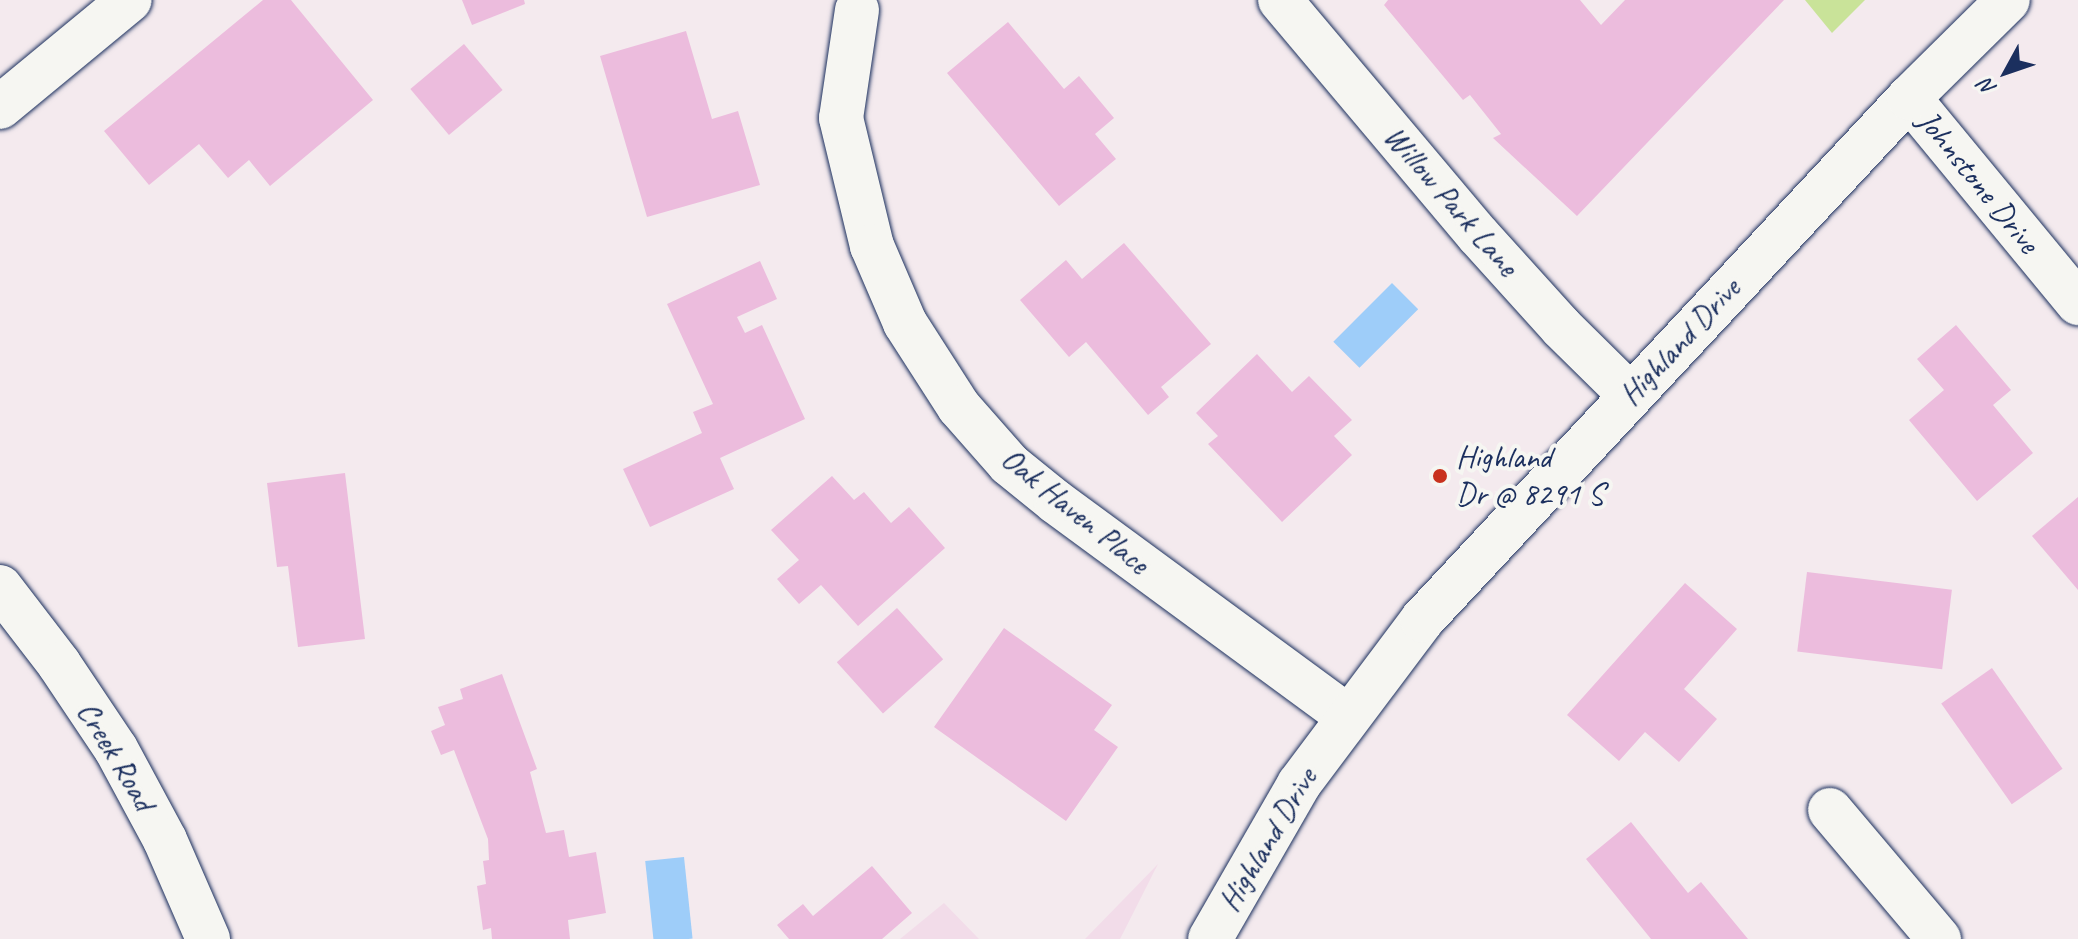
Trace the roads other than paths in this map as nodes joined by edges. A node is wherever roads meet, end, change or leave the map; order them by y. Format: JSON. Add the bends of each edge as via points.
{"nodes":[{"id":1,"x":130,"y":0,"type":"edge"},
{"id":2,"x":1280,"y":0,"type":"edge"},
{"id":3,"x":2008,"y":0,"type":"edge"},
{"id":4,"x":857,"y":10,"type":"dead end"},
{"id":5,"x":1909,"y":98,"type":"junction"},
{"id":6,"x":0,"y":107,"type":"edge"},
{"id":7,"x":2078,"y":303,"type":"edge"},
{"id":8,"x":1630,"y":395,"type":"junction"},
{"id":9,"x":0,"y":587,"type":"edge"},
{"id":10,"x":1347,"y":716,"type":"junction"},
{"id":11,"x":1830,"y":810,"type":"dead end"},
{"id":12,"x":208,"y":939,"type":"edge"},
{"id":13,"x":1210,"y":939,"type":"edge"},
{"id":14,"x":1939,"y":939,"type":"edge"}],
"edges":[{"from":1,"to":6,"type":"street"},
{"from":2,"to":8,"type":"street","name":"Willow Park Lane","via":[[1478,235]]},
{"from":3,"to":5,"type":"street","name":"Highland Drive"},
{"from":4,"to":10,"type":"street","name":"Oak Haven Place","via":[[841,118],[872,246],[905,323],[959,407],[1009,464],[1056,502]]},
{"from":5,"to":7,"type":"street","name":"Johnstone Drive"},
{"from":5,"to":8,"type":"street","name":"Highland Drive"},
{"from":8,"to":10,"type":"street","name":"Highland Drive","via":[[1465,570]]},
{"from":9,"to":12,"type":"street","name":"Creek Road","via":[[116,749],[165,840]]},
{"from":10,"to":13,"type":"street","name":"Highland Drive","via":[[1299,784]]},
{"from":11,"to":14,"type":"street"}]}
